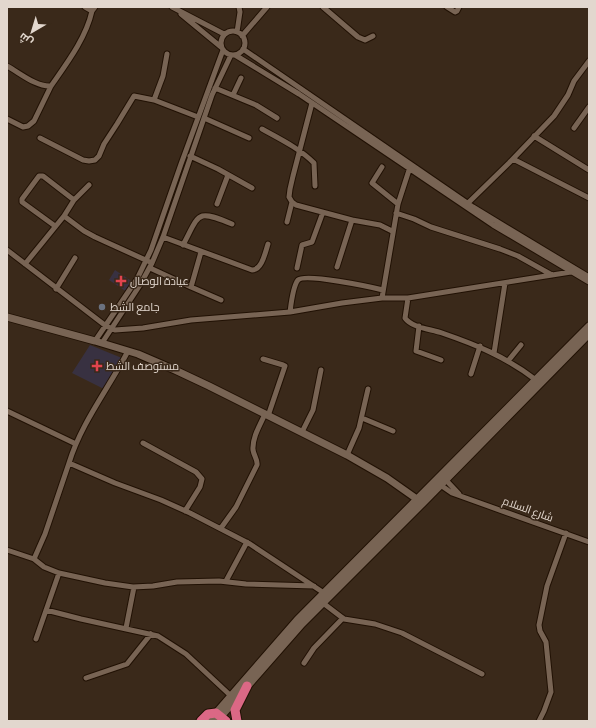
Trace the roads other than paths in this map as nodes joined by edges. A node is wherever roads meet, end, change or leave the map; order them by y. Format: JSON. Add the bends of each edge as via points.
{"nodes":[{"id":1,"x":85,"y":7,"type":"edge"},
{"id":2,"x":172,"y":7,"type":"edge"},
{"id":3,"x":239,"y":7,"type":"edge"},
{"id":4,"x":267,"y":7,"type":"edge"},
{"id":5,"x":322,"y":7,"type":"edge"},
{"id":6,"x":447,"y":7,"type":"edge"},
{"id":7,"x":459,"y":7,"type":"edge"},
{"id":8,"x":94,"y":9,"type":"edge"},
{"id":9,"x":178,"y":10,"type":"junction"},
{"id":10,"x":237,"y":32,"type":"junction"},
{"id":11,"x":224,"y":34,"type":"junction"},
{"id":12,"x":242,"y":36,"type":"junction"},
{"id":13,"x":373,"y":36,"type":"dead end"},
{"id":14,"x":222,"y":48,"type":"junction"},
{"id":15,"x":243,"y":49,"type":"junction"},
{"id":16,"x":167,"y":54,"type":"dead end"},
{"id":17,"x":233,"y":55,"type":"junction"},
{"id":18,"x":589,"y":61,"type":"edge"},
{"id":19,"x":7,"y":66,"type":"edge"},
{"id":20,"x":241,"y":78,"type":"dead end"},
{"id":21,"x":51,"y":86,"type":"junction"},
{"id":22,"x":215,"y":88,"type":"junction"},
{"id":23,"x":233,"y":95,"type":"junction"},
{"id":24,"x":154,"y":100,"type":"junction"},
{"id":25,"x":312,"y":103,"type":"junction"},
{"id":26,"x":589,"y":107,"type":"edge"},
{"id":27,"x":201,"y":117,"type":"junction"},
{"id":28,"x":277,"y":118,"type":"dead end"},
{"id":29,"x":7,"y":119,"type":"edge"},
{"id":30,"x":574,"y":128,"type":"dead end"},
{"id":31,"x":262,"y":129,"type":"dead end"},
{"id":32,"x":534,"y":136,"type":"junction"},
{"id":33,"x":40,"y":138,"type":"dead end"},
{"id":34,"x":249,"y":138,"type":"dead end"},
{"id":35,"x":300,"y":150,"type":"junction"},
{"id":36,"x":190,"y":156,"type":"junction"},
{"id":37,"x":513,"y":159,"type":"junction"},
{"id":38,"x":410,"y":166,"type":"junction"},
{"id":39,"x":382,"y":167,"type":"dead end"},
{"id":40,"x":589,"y":170,"type":"edge"},
{"id":41,"x":228,"y":175,"type":"junction"},
{"id":42,"x":88,"y":185,"type":"dead end"},
{"id":43,"x":315,"y":186,"type":"dead end"},
{"id":44,"x":252,"y":188,"type":"dead end"},
{"id":45,"x":589,"y":198,"type":"edge"},
{"id":46,"x":74,"y":200,"type":"junction"},
{"id":47,"x":292,"y":202,"type":"junction"},
{"id":48,"x":468,"y":203,"type":"junction"},
{"id":49,"x":217,"y":204,"type":"dead end"},
{"id":50,"x":398,"y":204,"type":"junction"},
{"id":51,"x":323,"y":212,"type":"junction"},
{"id":52,"x":396,"y":213,"type":"junction"},
{"id":53,"x":64,"y":216,"type":"junction"},
{"id":54,"x":352,"y":220,"type":"junction"},
{"id":55,"x":287,"y":222,"type":"dead end"},
{"id":56,"x":232,"y":224,"type":"dead end"},
{"id":57,"x":55,"y":226,"type":"junction"},
{"id":58,"x":392,"y":231,"type":"junction"},
{"id":59,"x":163,"y":237,"type":"junction"},
{"id":60,"x":268,"y":244,"type":"dead end"},
{"id":61,"x":183,"y":245,"type":"junction"},
{"id":62,"x":7,"y":250,"type":"edge"},
{"id":63,"x":202,"y":252,"type":"junction"},
{"id":64,"x":75,"y":258,"type":"dead end"},
{"id":65,"x":146,"y":260,"type":"junction"},
{"id":66,"x":152,"y":263,"type":"junction"},
{"id":67,"x":25,"y":264,"type":"junction"},
{"id":68,"x":337,"y":267,"type":"dead end"},
{"id":69,"x":150,"y":268,"type":"junction"},
{"id":70,"x":297,"y":268,"type":"dead end"},
{"id":71,"x":571,"y":272,"type":"junction"},
{"id":72,"x":552,"y":275,"type":"junction"},
{"id":73,"x":589,"y":277,"type":"edge"},
{"id":74,"x":589,"y":282,"type":"edge"},
{"id":75,"x":505,"y":283,"type":"junction"},
{"id":76,"x":191,"y":287,"type":"junction"},
{"id":77,"x":56,"y":289,"type":"junction"},
{"id":78,"x":382,"y":290,"type":"junction"},
{"id":79,"x":382,"y":298,"type":"junction"},
{"id":80,"x":408,"y":298,"type":"junction"},
{"id":81,"x":220,"y":300,"type":"dead end"},
{"id":82,"x":120,"y":304,"type":"junction"},
{"id":83,"x":126,"y":307,"type":"junction"},
{"id":84,"x":290,"y":312,"type":"junction"},
{"id":85,"x":7,"y":317,"type":"edge"},
{"id":86,"x":106,"y":326,"type":"junction"},
{"id":87,"x":419,"y":326,"type":"junction"},
{"id":88,"x":589,"y":326,"type":"edge"},
{"id":89,"x":112,"y":330,"type":"junction"},
{"id":90,"x":589,"y":335,"type":"edge"},
{"id":91,"x":98,"y":342,"type":"junction"},
{"id":92,"x":480,"y":346,"type":"junction"},
{"id":93,"x":520,"y":346,"type":"dead end"},
{"id":94,"x":128,"y":351,"type":"junction"},
{"id":95,"x":494,"y":353,"type":"junction"},
{"id":96,"x":263,"y":359,"type":"dead end"},
{"id":97,"x":441,"y":360,"type":"dead end"},
{"id":98,"x":508,"y":361,"type":"junction"},
{"id":99,"x":321,"y":370,"type":"dead end"},
{"id":100,"x":471,"y":374,"type":"dead end"},
{"id":101,"x":536,"y":380,"type":"junction"},
{"id":102,"x":368,"y":389,"type":"dead end"},
{"id":103,"x":7,"y":411,"type":"edge"},
{"id":104,"x":266,"y":415,"type":"junction"},
{"id":105,"x":362,"y":418,"type":"junction"},
{"id":106,"x":393,"y":431,"type":"dead end"},
{"id":107,"x":302,"y":432,"type":"junction"},
{"id":108,"x":143,"y":443,"type":"dead end"},
{"id":109,"x":76,"y":444,"type":"junction"},
{"id":110,"x":347,"y":455,"type":"junction"},
{"id":111,"x":69,"y":463,"type":"junction"},
{"id":112,"x":441,"y":480,"type":"junction"},
{"id":113,"x":420,"y":501,"type":"junction"},
{"id":114,"x":185,"y":511,"type":"junction"},
{"id":115,"x":220,"y":528,"type":"junction"},
{"id":116,"x":566,"y":533,"type":"junction"},
{"id":117,"x":247,"y":542,"type":"junction"},
{"id":118,"x":589,"y":542,"type":"edge"},
{"id":119,"x":7,"y":550,"type":"edge"},
{"id":120,"x":34,"y":559,"type":"junction"},
{"id":121,"x":58,"y":573,"type":"junction"},
{"id":122,"x":226,"y":581,"type":"junction"},
{"id":123,"x":315,"y":586,"type":"junction"},
{"id":124,"x":134,"y":587,"type":"junction"},
{"id":125,"x":324,"y":593,"type":"junction"},
{"id":126,"x":323,"y":602,"type":"junction"},
{"id":127,"x":46,"y":610,"type":"junction"},
{"id":128,"x":343,"y":618,"type":"junction"},
{"id":129,"x":126,"y":628,"type":"junction"},
{"id":130,"x":151,"y":634,"type":"junction"},
{"id":131,"x":36,"y":640,"type":"dead end"},
{"id":132,"x":304,"y":663,"type":"dead end"},
{"id":133,"x":482,"y":674,"type":"dead end"},
{"id":134,"x":86,"y":678,"type":"dead end"},
{"id":135,"x":247,"y":686,"type":"junction"},
{"id":136,"x":231,"y":696,"type":"junction"},
{"id":137,"x":220,"y":718,"type":"edge"},
{"id":138,"x":200,"y":721,"type":"edge"},
{"id":139,"x":209,"y":721,"type":"edge"},
{"id":140,"x":237,"y":721,"type":"edge"},
{"id":141,"x":539,"y":721,"type":"edge"}],
"edges":[{"from":1,"to":8,"type":"street"},
{"from":2,"to":9,"type":"street"},
{"from":3,"to":10,"type":"street"},
{"from":4,"to":12,"type":"street"},
{"from":5,"to":13,"type":"street","via":[[358,37],[365,40]]},
{"from":6,"to":7,"type":"street","via":[[455,12]]},
{"from":8,"to":21,"type":"street","via":[[71,57]]},
{"from":9,"to":11,"type":"street"},
{"from":9,"to":14,"type":"street"},
{"from":10,"to":11,"type":"street","via":[[230,31]]},
{"from":10,"to":12,"type":"street"},
{"from":11,"to":14,"type":"street","via":[[221,40]]},
{"from":12,"to":15,"type":"street"},
{"from":14,"to":17,"type":"street"},
{"from":14,"to":27,"type":"street"},
{"from":15,"to":17,"type":"street"},
{"from":15,"to":38,"type":"street"},
{"from":16,"to":24,"type":"street"},
{"from":17,"to":22,"type":"street"},
{"from":17,"to":25,"type":"street"},
{"from":18,"to":32,"type":"street","via":[[554,116]]},
{"from":19,"to":21,"type":"street","via":[[28,79]]},
{"from":20,"to":23,"type":"street"},
{"from":21,"to":29,"type":"street","via":[[34,121],[28,126]]},
{"from":22,"to":23,"type":"street"},
{"from":22,"to":27,"type":"street"},
{"from":23,"to":28,"type":"street"},
{"from":24,"to":27,"type":"street"},
{"from":24,"to":33,"type":"street","via":[[134,96],[95,160],[83,160]]},
{"from":25,"to":35,"type":"street"},
{"from":25,"to":38,"type":"street"},
{"from":26,"to":30,"type":"street"},
{"from":27,"to":34,"type":"street"},
{"from":27,"to":36,"type":"street"},
{"from":27,"to":65,"type":"street"},
{"from":31,"to":35,"type":"street"},
{"from":32,"to":37,"type":"street"},
{"from":32,"to":40,"type":"street"},
{"from":35,"to":43,"type":"street","via":[[314,163]]},
{"from":35,"to":47,"type":"street","via":[[290,190]]},
{"from":36,"to":41,"type":"street"},
{"from":36,"to":59,"type":"street"},
{"from":37,"to":45,"type":"street"},
{"from":37,"to":48,"type":"street"},
{"from":38,"to":48,"type":"street"},
{"from":38,"to":50,"type":"street"},
{"from":38,"to":71,"type":"street","via":[[498,228]]},
{"from":39,"to":50,"type":"street","via":[[372,183]]},
{"from":41,"to":44,"type":"street"},
{"from":41,"to":49,"type":"street"},
{"from":42,"to":46,"type":"street"},
{"from":46,"to":53,"type":"street"},
{"from":46,"to":57,"type":"street","via":[[43,176],[36,179],[22,202]]},
{"from":47,"to":51,"type":"street"},
{"from":47,"to":55,"type":"street"},
{"from":48,"to":73,"type":"street"},
{"from":50,"to":52,"type":"street"},
{"from":51,"to":54,"type":"street"},
{"from":51,"to":70,"type":"street","via":[[312,242],[302,245]]},
{"from":52,"to":58,"type":"street"},
{"from":52,"to":72,"type":"street","via":[[518,256]]},
{"from":53,"to":57,"type":"street"},
{"from":53,"to":65,"type":"street","via":[[95,238]]},
{"from":54,"to":58,"type":"street","via":[[380,225]]},
{"from":54,"to":68,"type":"street"},
{"from":56,"to":61,"type":"street","via":[[206,214],[196,221]]},
{"from":57,"to":67,"type":"street"},
{"from":58,"to":78,"type":"street"},
{"from":59,"to":61,"type":"street"},
{"from":59,"to":66,"type":"street"},
{"from":60,"to":63,"type":"street","via":[[256,270]]},
{"from":61,"to":63,"type":"street"},
{"from":62,"to":67,"type":"street"},
{"from":63,"to":76,"type":"street"},
{"from":64,"to":77,"type":"street"},
{"from":65,"to":66,"type":"street"},
{"from":65,"to":82,"type":"street"},
{"from":66,"to":69,"type":"street"},
{"from":67,"to":77,"type":"street"},
{"from":69,"to":76,"type":"street"},
{"from":69,"to":83,"type":"street"},
{"from":71,"to":72,"type":"street"},
{"from":71,"to":74,"type":"street"},
{"from":72,"to":75,"type":"street"},
{"from":75,"to":80,"type":"street"},
{"from":75,"to":95,"type":"street"},
{"from":76,"to":81,"type":"street"},
{"from":77,"to":86,"type":"street"},
{"from":78,"to":79,"type":"street"},
{"from":78,"to":84,"type":"street","via":[[361,284],[303,277],[295,286]]},
{"from":79,"to":80,"type":"street"},
{"from":79,"to":84,"type":"street"},
{"from":80,"to":87,"type":"street","via":[[405,318]]},
{"from":82,"to":83,"type":"street"},
{"from":82,"to":86,"type":"street"},
{"from":83,"to":89,"type":"street"},
{"from":84,"to":89,"type":"street","via":[[191,320]]},
{"from":85,"to":91,"type":"main road"},
{"from":86,"to":89,"type":"street"},
{"from":86,"to":91,"type":"street"},
{"from":87,"to":92,"type":"street"},
{"from":87,"to":97,"type":"street","via":[[416,351]]},
{"from":88,"to":101,"type":"main road"},
{"from":89,"to":91,"type":"street"},
{"from":90,"to":112,"type":"main road"},
{"from":91,"to":94,"type":"main road"},
{"from":92,"to":95,"type":"street"},
{"from":92,"to":100,"type":"street"},
{"from":93,"to":98,"type":"street"},
{"from":94,"to":104,"type":"main road","via":[[209,386]]},
{"from":94,"to":109,"type":"street"},
{"from":95,"to":98,"type":"street"},
{"from":96,"to":104,"type":"street","via":[[285,366]]},
{"from":98,"to":101,"type":"street"},
{"from":99,"to":107,"type":"street","via":[[313,410]]},
{"from":101,"to":112,"type":"main road"},
{"from":102,"to":105,"type":"street"},
{"from":103,"to":109,"type":"street"},
{"from":104,"to":107,"type":"main road"},
{"from":104,"to":115,"type":"street","via":[[254,442],[253,449],[258,463],[236,507]]},
{"from":105,"to":106,"type":"street"},
{"from":105,"to":110,"type":"street","via":[[357,436]]},
{"from":107,"to":110,"type":"main road"},
{"from":108,"to":114,"type":"street","via":[[196,472],[202,479]]},
{"from":109,"to":111,"type":"street"},
{"from":110,"to":113,"type":"main road"},
{"from":111,"to":114,"type":"street"},
{"from":111,"to":120,"type":"street"},
{"from":112,"to":113,"type":"main road"},
{"from":112,"to":116,"type":"street","name":"شارع السلام","via":[[449,491]]},
{"from":113,"to":125,"type":"main road"},
{"from":113,"to":126,"type":"main road"},
{"from":114,"to":115,"type":"street"},
{"from":115,"to":117,"type":"street"},
{"from":116,"to":118,"type":"street","name":"شارع السلام"},
{"from":116,"to":141,"type":"street","via":[[547,586],[539,625],[546,642],[550,692]]},
{"from":117,"to":122,"type":"street"},
{"from":117,"to":123,"type":"street"},
{"from":119,"to":120,"type":"street"},
{"from":120,"to":121,"type":"street"},
{"from":121,"to":124,"type":"street"},
{"from":121,"to":127,"type":"street"},
{"from":122,"to":123,"type":"street"},
{"from":122,"to":124,"type":"street","via":[[177,582]]},
{"from":123,"to":125,"type":"street"},
{"from":124,"to":129,"type":"street"},
{"from":125,"to":136,"type":"main road"},
{"from":126,"to":128,"type":"street"},
{"from":126,"to":135,"type":"main road"},
{"from":127,"to":129,"type":"street"},
{"from":127,"to":131,"type":"street"},
{"from":128,"to":132,"type":"street","via":[[314,648]]},
{"from":128,"to":133,"type":"street","via":[[375,624],[402,633]]},
{"from":129,"to":130,"type":"street"},
{"from":130,"to":134,"type":"street","via":[[128,664]]},
{"from":130,"to":136,"type":"street","via":[[163,638],[186,654]]},
{"from":135,"to":137,"type":"main road"},
{"from":135,"to":140,"type":"highway","via":[[235,710]]},
{"from":136,"to":137,"type":"main road"},
{"from":137,"to":138,"type":"highway","via":[[208,714]]},
{"from":137,"to":139,"type":"main road"}]}
